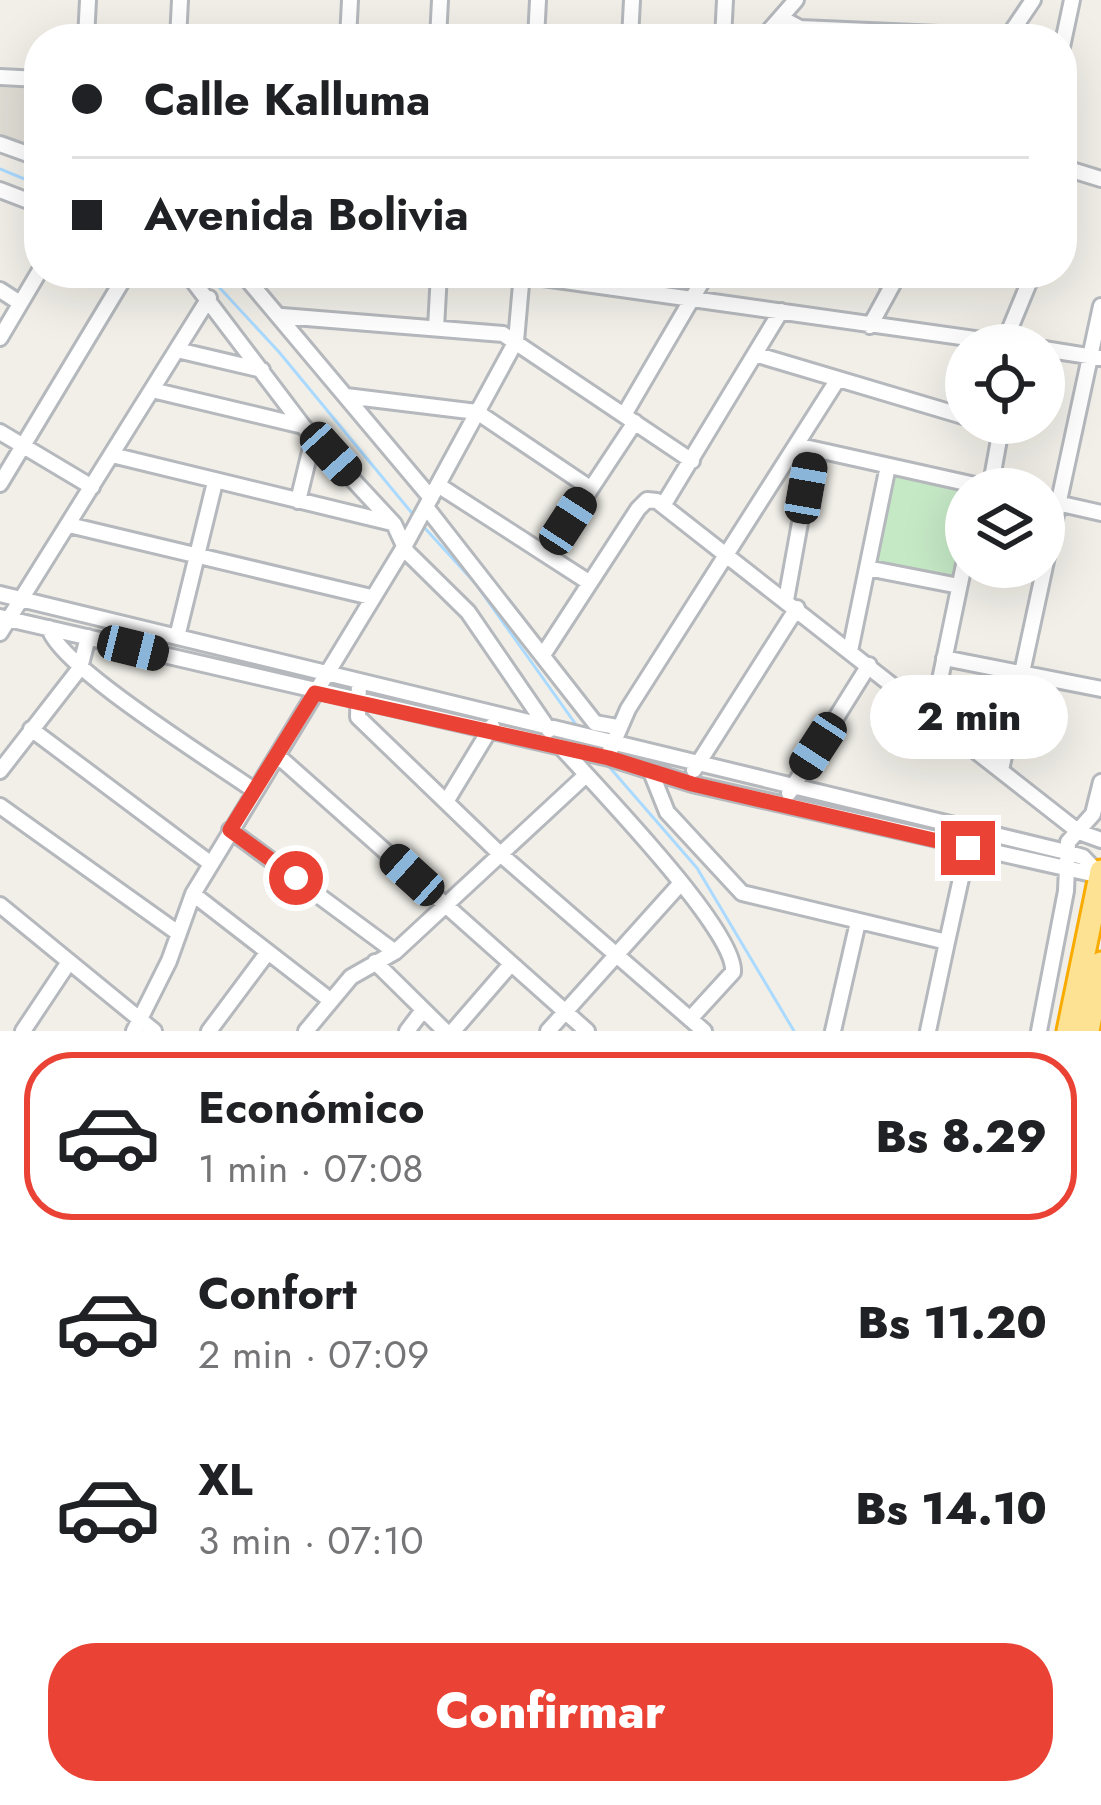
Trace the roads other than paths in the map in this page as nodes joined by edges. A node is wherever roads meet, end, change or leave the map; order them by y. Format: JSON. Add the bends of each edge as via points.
{"nodes":[{"id":1,"x":29,"y":288,"type":"edge"},
{"id":2,"x":118,"y":288,"type":"edge"},
{"id":3,"x":200,"y":288,"type":"edge"},
{"id":4,"x":256,"y":288,"type":"edge"},
{"id":5,"x":438,"y":288,"type":"edge"},
{"id":6,"x":521,"y":288,"type":"edge"},
{"id":7,"x":622,"y":288,"type":"edge"},
{"id":8,"x":699,"y":288,"type":"edge"},
{"id":9,"x":891,"y":288,"type":"edge"},
{"id":10,"x":1027,"y":288,"type":"edge"},
{"id":11,"x":0,"y":290,"type":"edge"},
{"id":12,"x":209,"y":298,"type":"junction"},
{"id":13,"x":694,"y":298,"type":"junction"},
{"id":14,"x":20,"y":303,"type":"junction"},
{"id":15,"x":1101,"y":306,"type":"edge"},
{"id":16,"x":781,"y":311,"type":"junction"},
{"id":17,"x":282,"y":316,"type":"junction"},
{"id":18,"x":1017,"y":324,"type":"edge"},
{"id":19,"x":871,"y":326,"type":"junction"},
{"id":20,"x":436,"y":328,"type":"junction"},
{"id":21,"x":945,"y":336,"type":"edge"},
{"id":22,"x":0,"y":338,"type":"edge"},
{"id":23,"x":516,"y":341,"type":"junction"},
{"id":24,"x":177,"y":350,"type":"junction"},
{"id":25,"x":1065,"y":353,"type":"edge"},
{"id":26,"x":758,"y":355,"type":"junction"},
{"id":27,"x":1096,"y":358,"type":"edge"},
{"id":28,"x":262,"y":370,"type":"junction"},
{"id":29,"x":838,"y":380,"type":"junction"},
{"id":30,"x":152,"y":390,"type":"junction"},
{"id":31,"x":346,"y":396,"type":"junction"},
{"id":32,"x":945,"y":411,"type":"edge"},
{"id":33,"x":477,"y":412,"type":"junction"},
{"id":34,"x":630,"y":419,"type":"junction"},
{"id":35,"x":308,"y":431,"type":"junction"},
{"id":36,"x":0,"y":432,"type":"edge"},
{"id":37,"x":23,"y":446,"type":"junction"},
{"id":38,"x":806,"y":448,"type":"junction"},
{"id":39,"x":112,"y":455,"type":"junction"},
{"id":40,"x":692,"y":460,"type":"junction"},
{"id":41,"x":889,"y":466,"type":"junction"},
{"id":42,"x":1062,"y":468,"type":"edge"},
{"id":43,"x":945,"y":479,"type":"edge"},
{"id":44,"x":215,"y":482,"type":"junction"},
{"id":45,"x":0,"y":484,"type":"edge"},
{"id":46,"x":92,"y":487,"type":"junction"},
{"id":47,"x":590,"y":488,"type":"junction"},
{"id":48,"x":432,"y":497,"type":"junction"},
{"id":49,"x":298,"y":501,"type":"junction"},
{"id":50,"x":664,"y":504,"type":"junction"},
{"id":51,"x":1065,"y":505,"type":"edge"},
{"id":52,"x":1101,"y":513,"type":"edge"},
{"id":53,"x":394,"y":524,"type":"junction"},
{"id":54,"x":69,"y":525,"type":"junction"},
{"id":55,"x":404,"y":547,"type":"junction"},
{"id":56,"x":728,"y":554,"type":"junction"},
{"id":57,"x":547,"y":555,"type":"junction"},
{"id":58,"x":196,"y":557,"type":"junction"},
{"id":59,"x":867,"y":568,"type":"junction"},
{"id":60,"x":590,"y":583,"type":"junction"},
{"id":61,"x":945,"y":583,"type":"edge"},
{"id":62,"x":959,"y":588,"type":"edge"},
{"id":63,"x":1037,"y":588,"type":"edge"},
{"id":64,"x":0,"y":594,"type":"edge"},
{"id":65,"x":370,"y":597,"type":"junction"},
{"id":66,"x":22,"y":600,"type":"junction"},
{"id":67,"x":792,"y":604,"type":"junction"},
{"id":68,"x":5,"y":618,"type":"edge"},
{"id":69,"x":49,"y":628,"type":"junction"},
{"id":70,"x":0,"y":633,"type":"edge"},
{"id":71,"x":88,"y":637,"type":"junction"},
{"id":72,"x":177,"y":638,"type":"junction"},
{"id":73,"x":850,"y":651,"type":"junction"},
{"id":74,"x":543,"y":655,"type":"junction"},
{"id":75,"x":944,"y":658,"type":"junction"},
{"id":76,"x":868,"y":665,"type":"junction"},
{"id":77,"x":80,"y":668,"type":"junction"},
{"id":78,"x":325,"y":674,"type":"junction"},
{"id":79,"x":1023,"y":674,"type":"junction"},
{"id":80,"x":359,"y":682,"type":"junction"},
{"id":81,"x":1101,"y":689,"type":"edge"},
{"id":82,"x":315,"y":693,"type":"junction"},
{"id":83,"x":355,"y":704,"type":"junction"},
{"id":84,"x":494,"y":715,"type":"junction"},
{"id":85,"x":932,"y":718,"type":"junction"},
{"id":86,"x":617,"y":727,"type":"junction"},
{"id":87,"x":31,"y":729,"type":"junction"},
{"id":88,"x":550,"y":731,"type":"junction"},
{"id":89,"x":490,"y":732,"type":"junction"},
{"id":90,"x":567,"y":742,"type":"junction"},
{"id":91,"x":606,"y":748,"type":"junction"},
{"id":92,"x":278,"y":756,"type":"junction"},
{"id":93,"x":695,"y":762,"type":"junction"},
{"id":94,"x":0,"y":770,"type":"edge"},
{"id":95,"x":1001,"y":770,"type":"junction"},
{"id":96,"x":651,"y":772,"type":"junction"},
{"id":97,"x":586,"y":775,"type":"junction"},
{"id":98,"x":1101,"y":782,"type":"edge"},
{"id":99,"x":692,"y":784,"type":"junction"},
{"id":100,"x":792,"y":785,"type":"junction"},
{"id":101,"x":256,"y":791,"type":"junction"},
{"id":102,"x":446,"y":802,"type":"junction"},
{"id":103,"x":0,"y":806,"type":"edge"},
{"id":104,"x":785,"y":806,"type":"junction"},
{"id":105,"x":230,"y":830,"type":"junction"},
{"id":106,"x":972,"y":831,"type":"junction"},
{"id":107,"x":1079,"y":832,"type":"junction"},
{"id":108,"x":1101,"y":840,"type":"edge"},
{"id":109,"x":968,"y":848,"type":"junction"},
{"id":110,"x":1066,"y":852,"type":"junction"},
{"id":111,"x":499,"y":853,"type":"junction"},
{"id":112,"x":210,"y":862,"type":"junction"},
{"id":113,"x":1066,"y":870,"type":"junction"},
{"id":114,"x":1101,"y":874,"type":"edge"},
{"id":115,"x":681,"y":883,"type":"junction"},
{"id":116,"x":193,"y":894,"type":"junction"},
{"id":117,"x":0,"y":905,"type":"edge"},
{"id":118,"x":445,"y":905,"type":"junction"},
{"id":119,"x":858,"y":922,"type":"junction"},
{"id":120,"x":178,"y":933,"type":"junction"},
{"id":121,"x":947,"y":942,"type":"junction"},
{"id":122,"x":268,"y":952,"type":"junction"},
{"id":123,"x":395,"y":952,"type":"junction"},
{"id":124,"x":616,"y":953,"type":"junction"},
{"id":125,"x":1053,"y":957,"type":"junction"},
{"id":126,"x":69,"y":962,"type":"junction"},
{"id":127,"x":375,"y":962,"type":"junction"},
{"id":128,"x":1092,"y":962,"type":"edge"},
{"id":129,"x":511,"y":964,"type":"junction"},
{"id":130,"x":330,"y":1000,"type":"junction"},
{"id":131,"x":423,"y":1010,"type":"junction"},
{"id":132,"x":566,"y":1012,"type":"junction"},
{"id":133,"x":690,"y":1019,"type":"junction"},
{"id":134,"x":137,"y":1026,"type":"edge"},
{"id":135,"x":23,"y":1031,"type":"edge"},
{"id":136,"x":154,"y":1031,"type":"edge"},
{"id":137,"x":209,"y":1031,"type":"edge"},
{"id":138,"x":306,"y":1031,"type":"edge"},
{"id":139,"x":407,"y":1031,"type":"edge"},
{"id":140,"x":449,"y":1031,"type":"edge"},
{"id":141,"x":548,"y":1031,"type":"edge"},
{"id":142,"x":587,"y":1031,"type":"edge"},
{"id":143,"x":704,"y":1031,"type":"edge"},
{"id":144,"x":833,"y":1031,"type":"edge"},
{"id":145,"x":928,"y":1031,"type":"edge"},
{"id":146,"x":1039,"y":1031,"type":"edge"},
{"id":147,"x":1068,"y":1031,"type":"edge"},
{"id":148,"x":1088,"y":1031,"type":"edge"}],
"edges":[{"from":1,"to":14,"type":"street"},
{"from":2,"to":37,"type":"street"},
{"from":3,"to":12,"type":"street"},
{"from":4,"to":17,"type":"street"},
{"from":5,"to":20,"type":"street"},
{"from":6,"to":23,"type":"street"},
{"from":7,"to":13,"type":"street"},
{"from":8,"to":13,"type":"street"},
{"from":9,"to":19,"type":"street"},
{"from":10,"to":18,"type":"street"},
{"from":11,"to":14,"type":"street"},
{"from":12,"to":24,"type":"street"},
{"from":12,"to":28,"type":"street"},
{"from":13,"to":16,"type":"street"},
{"from":13,"to":34,"type":"street"},
{"from":14,"to":22,"type":"street"},
{"from":15,"to":27,"type":"street"},
{"from":16,"to":19,"type":"street"},
{"from":16,"to":26,"type":"street"},
{"from":17,"to":20,"type":"street"},
{"from":17,"to":31,"type":"street"},
{"from":19,"to":21,"type":"street"},
{"from":20,"to":23,"type":"street"},
{"from":23,"to":33,"type":"street"},
{"from":23,"to":34,"type":"street"},
{"from":24,"to":28,"type":"street"},
{"from":24,"to":30,"type":"street"},
{"from":25,"to":27,"type":"street"},
{"from":26,"to":29,"type":"street"},
{"from":26,"to":40,"type":"street"},
{"from":27,"to":42,"type":"street"},
{"from":28,"to":35,"type":"street"},
{"from":29,"to":32,"type":"street"},
{"from":29,"to":38,"type":"street"},
{"from":30,"to":35,"type":"street"},
{"from":30,"to":39,"type":"street"},
{"from":31,"to":33,"type":"street"},
{"from":31,"to":48,"type":"street"},
{"from":33,"to":47,"type":"street"},
{"from":33,"to":48,"type":"street"},
{"from":34,"to":40,"type":"street"},
{"from":34,"to":47,"type":"street"},
{"from":35,"to":49,"type":"street"},
{"from":35,"to":53,"type":"street"},
{"from":36,"to":37,"type":"street"},
{"from":37,"to":45,"type":"street"},
{"from":37,"to":46,"type":"street"},
{"from":38,"to":41,"type":"street"},
{"from":38,"to":56,"type":"street"},
{"from":38,"to":67,"type":"street"},
{"from":39,"to":44,"type":"street"},
{"from":39,"to":46,"type":"street"},
{"from":40,"to":50,"type":"street"},
{"from":41,"to":43,"type":"street"},
{"from":41,"to":59,"type":"street"},
{"from":44,"to":49,"type":"street"},
{"from":44,"to":58,"type":"street"},
{"from":46,"to":54,"type":"street"},
{"from":47,"to":57,"type":"street"},
{"from":48,"to":55,"type":"street"},
{"from":48,"to":57,"type":"street"},
{"from":48,"to":74,"type":"street"},
{"from":49,"to":53,"type":"street"},
{"from":50,"to":56,"type":"street"},
{"from":50,"to":60,"type":"street","via":[[643,503]]},
{"from":51,"to":52,"type":"street"},
{"from":53,"to":55,"type":"street"},
{"from":54,"to":58,"type":"street"},
{"from":54,"to":66,"type":"street"},
{"from":55,"to":65,"type":"street"},
{"from":55,"to":88,"type":"street","via":[[468,612]]},
{"from":56,"to":67,"type":"street"},
{"from":56,"to":86,"type":"street"},
{"from":57,"to":60,"type":"street"},
{"from":58,"to":65,"type":"street"},
{"from":58,"to":72,"type":"street"},
{"from":59,"to":61,"type":"street"},
{"from":59,"to":73,"type":"street"},
{"from":60,"to":74,"type":"street"},
{"from":62,"to":75,"type":"street"},
{"from":63,"to":79,"type":"street"},
{"from":64,"to":66,"type":"street"},
{"from":65,"to":78,"type":"street"},
{"from":66,"to":68,"type":"street"},
{"from":66,"to":72,"type":"street"},
{"from":67,"to":73,"type":"street"},
{"from":67,"to":93,"type":"street"},
{"from":68,"to":69,"type":"street"},
{"from":68,"to":70,"type":"street"},
{"from":69,"to":71,"type":"street"},
{"from":69,"to":77,"type":"street"},
{"from":71,"to":77,"type":"street"},
{"from":71,"to":82,"type":"street"},
{"from":72,"to":78,"type":"street"},
{"from":73,"to":76,"type":"street"},
{"from":74,"to":86,"type":"street","via":[[595,722]]},
{"from":75,"to":79,"type":"street"},
{"from":75,"to":85,"type":"street"},
{"from":76,"to":85,"type":"street"},
{"from":76,"to":100,"type":"street"},
{"from":77,"to":87,"type":"street"},
{"from":77,"to":101,"type":"street"},
{"from":78,"to":80,"type":"street"},
{"from":78,"to":82,"type":"street"},
{"from":79,"to":81,"type":"street"},
{"from":79,"to":95,"type":"street"},
{"from":80,"to":83,"type":"street"},
{"from":80,"to":84,"type":"street"},
{"from":82,"to":83,"type":"street"},
{"from":82,"to":92,"type":"street"},
{"from":83,"to":89,"type":"street"},
{"from":83,"to":102,"type":"street","via":[[358,717]]},
{"from":84,"to":88,"type":"street"},
{"from":84,"to":89,"type":"street"},
{"from":85,"to":95,"type":"street"},
{"from":86,"to":91,"type":"street"},
{"from":87,"to":94,"type":"street"},
{"from":87,"to":112,"type":"street"},
{"from":88,"to":90,"type":"street"},
{"from":89,"to":90,"type":"street"},
{"from":89,"to":102,"type":"street"},
{"from":90,"to":91,"type":"street"},
{"from":90,"to":91,"type":"street","via":[[586,753]]},
{"from":90,"to":97,"type":"street"},
{"from":91,"to":93,"type":"street"},
{"from":91,"to":96,"type":"street"},
{"from":92,"to":101,"type":"street"},
{"from":92,"to":118,"type":"street"},
{"from":93,"to":99,"type":"street"},
{"from":93,"to":100,"type":"street"},
{"from":95,"to":107,"type":"street"},
{"from":96,"to":99,"type":"street"},
{"from":96,"to":119,"type":"street","via":[[667,812],[730,884]]},
{"from":97,"to":111,"type":"street"},
{"from":97,"to":115,"type":"street"},
{"from":98,"to":107,"type":"street","via":[[1094,814]]},
{"from":99,"to":104,"type":"street"},
{"from":100,"to":104,"type":"street"},
{"from":100,"to":106,"type":"street"},
{"from":101,"to":105,"type":"street"},
{"from":102,"to":111,"type":"street"},
{"from":103,"to":120,"type":"street"},
{"from":104,"to":109,"type":"street"},
{"from":105,"to":112,"type":"street"},
{"from":105,"to":123,"type":"street"},
{"from":106,"to":109,"type":"street"},
{"from":106,"to":110,"type":"street"},
{"from":107,"to":108,"type":"street"},
{"from":107,"to":110,"type":"street"},
{"from":109,"to":113,"type":"street"},
{"from":109,"to":121,"type":"street"},
{"from":110,"to":113,"type":"street"},
{"from":110,"to":114,"type":"street"},
{"from":111,"to":118,"type":"street"},
{"from":111,"to":124,"type":"street"},
{"from":112,"to":116,"type":"street"},
{"from":113,"to":114,"type":"street"},
{"from":113,"to":125,"type":"street"},
{"from":114,"to":128,"type":"highway"},
{"from":115,"to":124,"type":"street"},
{"from":115,"to":133,"type":"street","via":[[734,965]]},
{"from":116,"to":120,"type":"street"},
{"from":116,"to":122,"type":"street"},
{"from":117,"to":126,"type":"street"},
{"from":118,"to":123,"type":"street"},
{"from":118,"to":129,"type":"street"},
{"from":119,"to":121,"type":"street"},
{"from":119,"to":144,"type":"street"},
{"from":120,"to":134,"type":"street"},
{"from":121,"to":145,"type":"street"},
{"from":122,"to":130,"type":"street"},
{"from":122,"to":137,"type":"street"},
{"from":123,"to":127,"type":"street"},
{"from":124,"to":132,"type":"street"},
{"from":124,"to":133,"type":"street"},
{"from":125,"to":128,"type":"street"},
{"from":125,"to":146,"type":"street"},
{"from":126,"to":134,"type":"street"},
{"from":126,"to":135,"type":"street"},
{"from":127,"to":130,"type":"street"},
{"from":127,"to":131,"type":"street"},
{"from":128,"to":147,"type":"highway"},
{"from":128,"to":148,"type":"highway"},
{"from":129,"to":132,"type":"street"},
{"from":129,"to":140,"type":"street"},
{"from":130,"to":138,"type":"street"},
{"from":131,"to":139,"type":"street"},
{"from":131,"to":140,"type":"street"},
{"from":132,"to":141,"type":"street"},
{"from":132,"to":142,"type":"street"},
{"from":133,"to":143,"type":"street"},
{"from":134,"to":136,"type":"street"}]}
